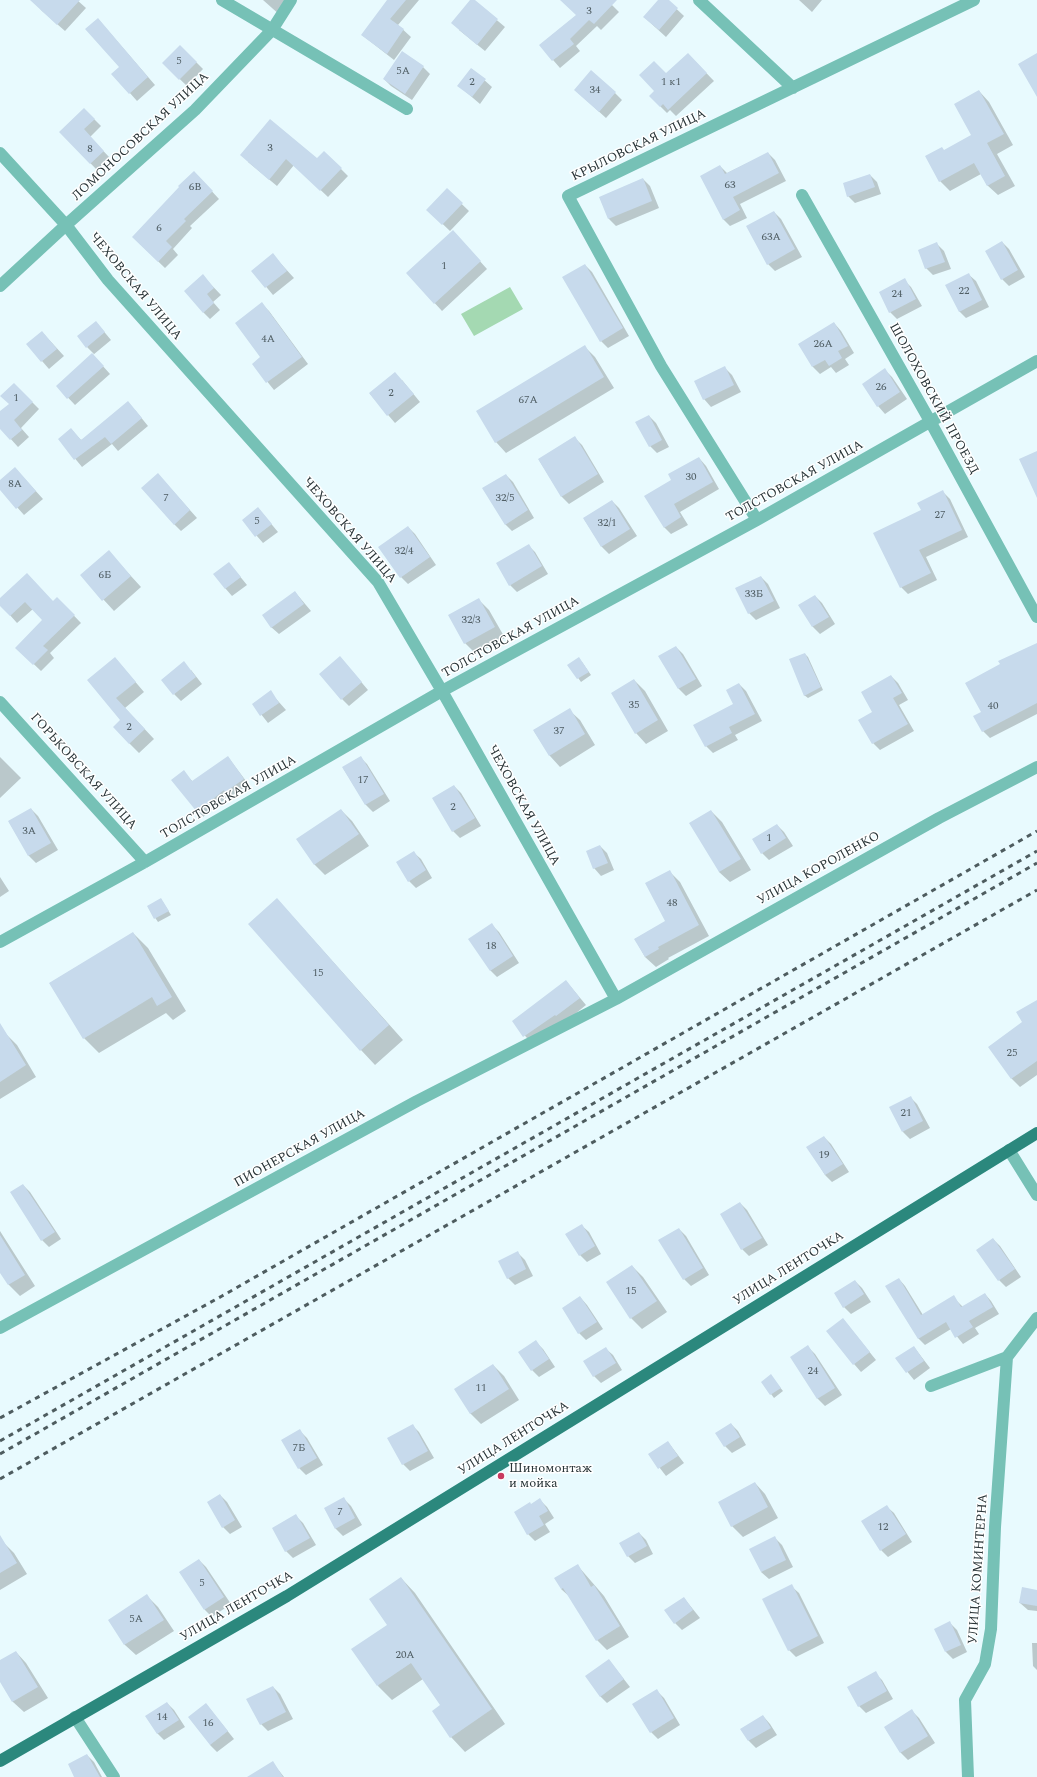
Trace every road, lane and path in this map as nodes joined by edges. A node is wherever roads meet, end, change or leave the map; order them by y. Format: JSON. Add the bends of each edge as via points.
{"nodes":[{"id":1,"x":222,"y":0,"type":"edge"},
{"id":2,"x":291,"y":0,"type":"edge"},
{"id":3,"x":699,"y":0,"type":"edge"},
{"id":4,"x":974,"y":0,"type":"edge"},
{"id":5,"x":272,"y":30,"type":"junction"},
{"id":6,"x":793,"y":88,"type":"junction"},
{"id":7,"x":407,"y":109,"type":"dead end"},
{"id":8,"x":0,"y":153,"type":"edge"},
{"id":9,"x":802,"y":195,"type":"dead end"},
{"id":10,"x":66,"y":225,"type":"junction"},
{"id":11,"x":0,"y":286,"type":"edge"},
{"id":12,"x":1037,"y":361,"type":"edge"},
{"id":13,"x":930,"y":421,"type":"junction"},
{"id":14,"x":757,"y":520,"type":"junction"},
{"id":15,"x":1037,"y":617,"type":"edge"},
{"id":16,"x":442,"y":691,"type":"junction"},
{"id":17,"x":0,"y":702,"type":"edge"},
{"id":18,"x":1037,"y":767,"type":"edge"},
{"id":19,"x":145,"y":862,"type":"junction"},
{"id":20,"x":0,"y":942,"type":"edge"},
{"id":21,"x":616,"y":999,"type":"junction"},
{"id":22,"x":1037,"y":1133,"type":"edge"},
{"id":23,"x":1009,"y":1150,"type":"junction"},
{"id":24,"x":1037,"y":1195,"type":"edge"},
{"id":25,"x":1037,"y":1318,"type":"edge"},
{"id":26,"x":0,"y":1328,"type":"edge"},
{"id":27,"x":1008,"y":1357,"type":"junction"},
{"id":28,"x":931,"y":1386,"type":"dead end"},
{"id":29,"x":75,"y":1717,"type":"junction"},
{"id":30,"x":0,"y":1761,"type":"edge"},
{"id":31,"x":114,"y":1777,"type":"edge"},
{"id":32,"x":968,"y":1777,"type":"edge"}],
"edges":[{"from":1,"to":5,"type":"street"},
{"from":2,"to":5,"type":"street","name":"ЛОМОНОСОВСКАЯ УЛИЦА"},
{"from":3,"to":6,"type":"street"},
{"from":4,"to":6,"type":"street","name":"КРЫЛОВСКАЯ УЛИЦА"},
{"from":5,"to":7,"type":"street"},
{"from":5,"to":10,"type":"street","name":"ЛОМОНОСОВСКАЯ УЛИЦА","via":[[195,110]]},
{"from":6,"to":14,"type":"street","name":"КРЫЛОВСКАЯ УЛИЦА","via":[[568,196],[657,360]]},
{"from":8,"to":10,"type":"street","name":"ЧЕХОВСКАЯ УЛИЦА"},
{"from":9,"to":13,"type":"street","name":"ШОЛОХОВСКИЙ ПРОЕЗД"},
{"from":10,"to":11,"type":"street","name":"ЛОМОНОСОВСКАЯ УЛИЦА"},
{"from":10,"to":16,"type":"street","name":"ЧЕХОВСКАЯ УЛИЦА","via":[[108,280],[378,582]]},
{"from":12,"to":13,"type":"street","name":"ТОЛСТОВСКАЯ УЛИЦА"},
{"from":13,"to":14,"type":"street","name":"ТОЛСТОВСКАЯ УЛИЦА"},
{"from":13,"to":15,"type":"street","name":"ШОЛОХОВСКИЙ ПРОЕЗД"},
{"from":14,"to":16,"type":"street","name":"ТОЛСТОВСКАЯ УЛИЦА"},
{"from":16,"to":19,"type":"street","name":"ТОЛСТОВСКАЯ УЛИЦА"},
{"from":16,"to":21,"type":"street","name":"ЧЕХОВСКАЯ УЛИЦА"},
{"from":17,"to":19,"type":"street","name":"ГОРЬКОВСКАЯ УЛИЦА"},
{"from":18,"to":21,"type":"street","name":"УЛИЦА КОРОЛЕНКО","via":[[939,818]]},
{"from":19,"to":20,"type":"street","name":"ТОЛСТОВСКАЯ УЛИЦА"},
{"from":21,"to":26,"type":"street","name":"ПИОНЕРСКАЯ УЛИЦА","via":[[417,1101]]},
{"from":22,"to":23,"type":"main road","name":"УЛИЦА ЛЕНТОЧКА"},
{"from":23,"to":24,"type":"street"},
{"from":23,"to":29,"type":"main road","name":"УЛИЦА ЛЕНТОЧКА","via":[[286,1596]]},
{"from":25,"to":27,"type":"street"},
{"from":27,"to":28,"type":"street"},
{"from":27,"to":32,"type":"street","name":"УЛИЦА КОМИНТЕРНА","via":[[995,1527],[992,1629],[985,1664],[965,1700]]},
{"from":29,"to":30,"type":"main road","name":"УЛИЦА ЛЕНТОЧКА"},
{"from":29,"to":31,"type":"street"}]}
